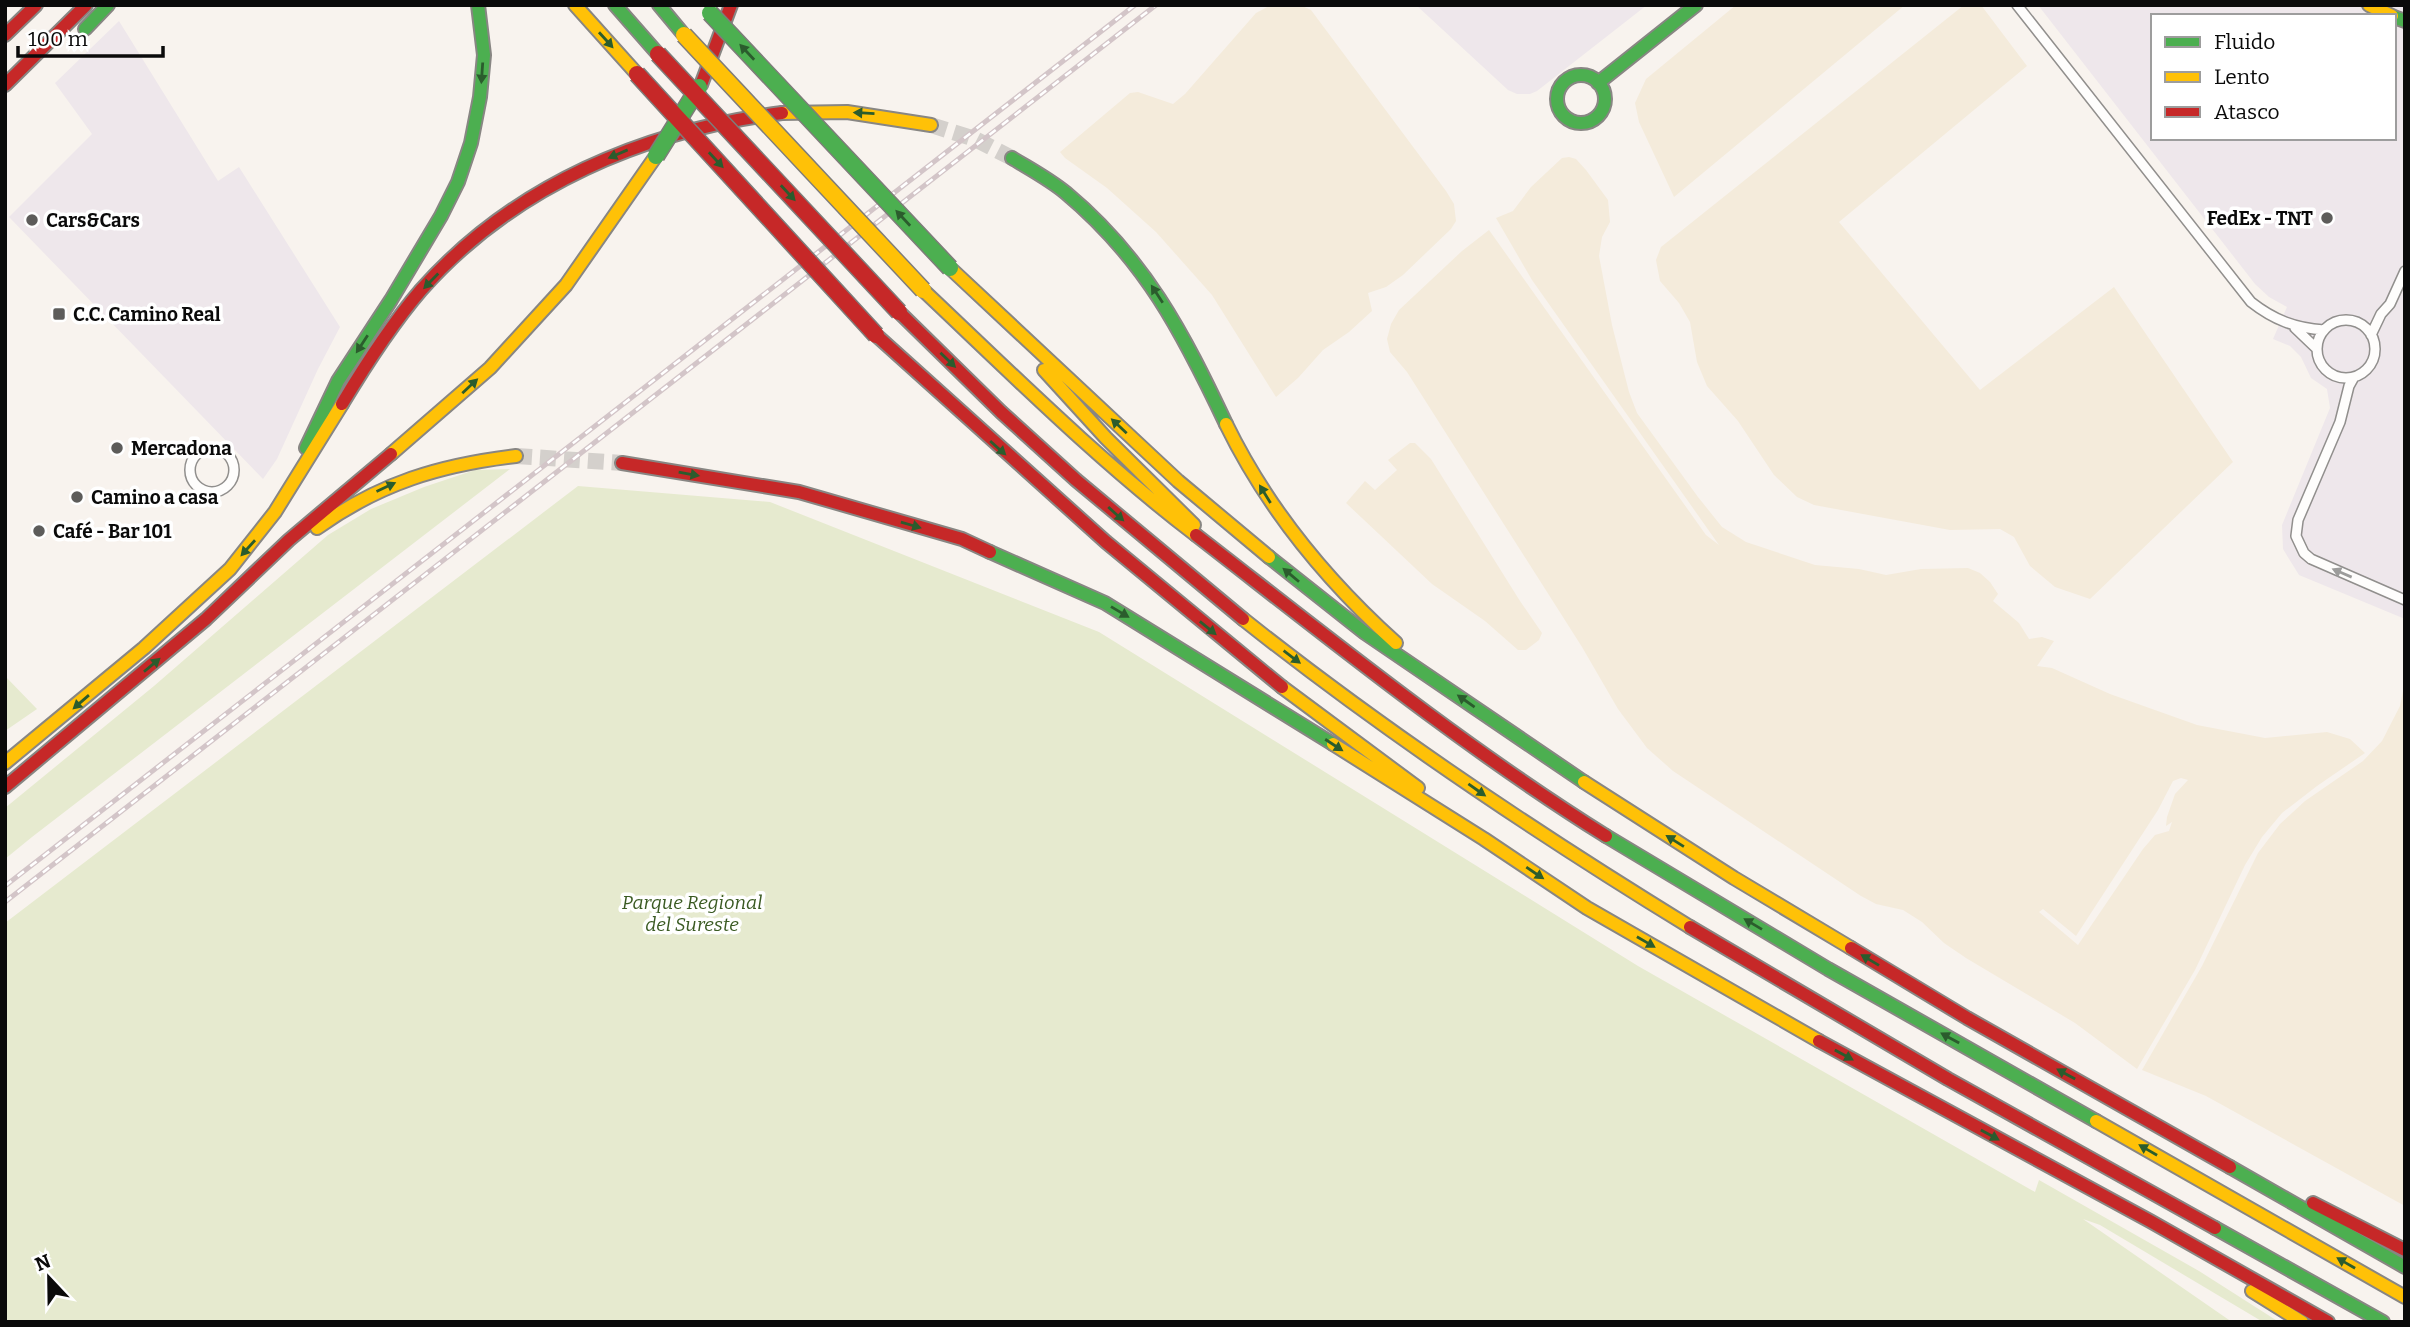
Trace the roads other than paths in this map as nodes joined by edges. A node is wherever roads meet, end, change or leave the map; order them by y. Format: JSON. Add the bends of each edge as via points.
{"nodes":[{"id":1,"x":36,"y":5,"type":"edge"},
{"id":2,"x":86,"y":5,"type":"edge"},
{"id":3,"x":108,"y":5,"type":"edge"},
{"id":4,"x":478,"y":5,"type":"edge"},
{"id":5,"x":575,"y":5,"type":"edge"},
{"id":6,"x":615,"y":5,"type":"edge"},
{"id":7,"x":659,"y":5,"type":"edge"},
{"id":8,"x":731,"y":5,"type":"edge"},
{"id":9,"x":1696,"y":5,"type":"edge"},
{"id":10,"x":2017,"y":5,"type":"edge"},
{"id":11,"x":2369,"y":5,"type":"edge"},
{"id":12,"x":707,"y":9,"type":"edge"},
{"id":13,"x":2389,"y":14,"type":"edge"},
{"id":14,"x":85,"y":29,"type":"dead end"},
{"id":15,"x":5,"y":35,"type":"edge"},
{"id":16,"x":1598,"y":83,"type":"dead end"},
{"id":17,"x":5,"y":85,"type":"edge"},
{"id":18,"x":931,"y":125,"type":"tunnel mouth"},
{"id":19,"x":1013,"y":158,"type":"tunnel mouth"},
{"id":20,"x":950,"y":268,"type":"junction"},
{"id":21,"x":2405,"y":271,"type":"edge"},
{"id":22,"x":2294,"y":327,"type":"junction"},
{"id":23,"x":2324,"y":330,"type":"junction"},
{"id":24,"x":2371,"y":335,"type":"junction"},
{"id":25,"x":2317,"y":349,"type":"junction"},
{"id":26,"x":2354,"y":377,"type":"junction"},
{"id":27,"x":516,"y":456,"type":"tunnel mouth"},
{"id":28,"x":622,"y":463,"type":"tunnel mouth"},
{"id":29,"x":200,"y":489,"type":"joint"},
{"id":30,"x":287,"y":492,"type":"junction"},
{"id":31,"x":1207,"y":544,"type":"junction"},
{"id":32,"x":243,"y":586,"type":"junction"},
{"id":33,"x":2405,"y":600,"type":"edge"},
{"id":34,"x":1446,"y":686,"type":"junction"},
{"id":35,"x":5,"y":763,"type":"edge"},
{"id":36,"x":5,"y":787,"type":"edge"},
{"id":37,"x":1484,"y":839,"type":"junction"},
{"id":38,"x":2126,"y":1107,"type":"junction"},
{"id":39,"x":2108,"y":1200,"type":"junction"},
{"id":40,"x":2405,"y":1250,"type":"edge"},
{"id":41,"x":2405,"y":1267,"type":"edge"},
{"id":42,"x":2405,"y":1297,"type":"edge"},
{"id":43,"x":2302,"y":1322,"type":"edge"},
{"id":44,"x":2328,"y":1322,"type":"edge"},
{"id":45,"x":2383,"y":1322,"type":"edge"}],
"edges":[{"from":1,"to":15,"type":"main road"},
{"from":2,"to":17,"type":"main road"},
{"from":3,"to":14,"type":"main road"},
{"from":4,"to":30,"type":"main road","one_way":true,"via":[[484,55],[480,97],[458,182],[404,279],[338,381]]},
{"from":5,"to":37,"type":"main road","one_way":true,"bridge":true,"via":[[876,335],[991,442],[1250,662]]},
{"from":6,"to":45,"type":"main road","one_way":true,"bridge":true,"via":[[899,312],[1016,426],[1144,538],[1393,732],[1646,901],[1797,991]]},
{"from":7,"to":31,"type":"main road","bridge":true,"via":[[923,290],[1094,451]]},
{"from":32,"to":8,"type":"main road","one_way":true,"bridge":true,"via":[[289,540],[490,368],[566,285],[701,85]]},
{"from":9,"to":16,"type":"main road"},
{"from":10,"to":22,"type":"street","via":[[2239,290],[2263,311]]},
{"from":11,"to":13,"type":"main road"},
{"from":20,"to":12,"type":"main road","one_way":true,"bridge":true},
{"from":18,"to":30,"type":"main road","one_way":true,"via":[[878,114],[817,111],[763,116],[642,144],[552,187],[471,243],[402,313]]},
{"from":34,"to":19,"type":"main road","one_way":true,"via":[[1336,587],[1276,511],[1181,333],[1155,290],[1115,241],[1065,192]]},
{"from":20,"to":31,"type":"main road","via":[[1106,438],[1192,522]]},
{"from":34,"to":20,"type":"main road","one_way":true,"via":[[1365,633],[1178,481]]},
{"from":21,"to":24,"type":"street"},
{"from":22,"to":23,"type":"street"},
{"from":22,"to":25,"type":"street"},
{"from":23,"to":24,"type":"street","via":[[2349,320]]},
{"from":23,"to":25,"type":"street"},
{"from":24,"to":26,"type":"street","via":[[2372,360]]},
{"from":25,"to":26,"type":"street","via":[[2328,372]]},
{"from":33,"to":26,"type":"street","one_way":true,"via":[[2318,563],[2304,553],[2296,536],[2298,520]]},
{"from":32,"to":27,"type":"main road","one_way":true,"via":[[326,520],[365,497],[430,469]]},
{"from":28,"to":37,"type":"main road","one_way":true,"via":[[799,492],[962,539],[1105,603]]},
{"from":29,"to":29,"type":"street","via":[[216,492],[232,479],[234,465],[221,450],[205,449],[193,458],[191,478]]},
{"from":30,"to":35,"type":"main road","one_way":true,"via":[[256,539],[201,599]]},
{"from":42,"to":31,"type":"main road","one_way":true,"via":[[1664,872],[1559,806],[1399,692]]},
{"from":36,"to":32,"type":"main road","one_way":true},
{"from":38,"to":34,"type":"main road","one_way":true,"via":[[1734,878],[1601,794]]},
{"from":37,"to":39,"type":"main road","one_way":true,"via":[[1587,908]]},
{"from":38,"to":40,"type":"main road"},
{"from":38,"to":41,"type":"main road"},
{"from":39,"to":43,"type":"main road"},
{"from":39,"to":44,"type":"main road"}]}
